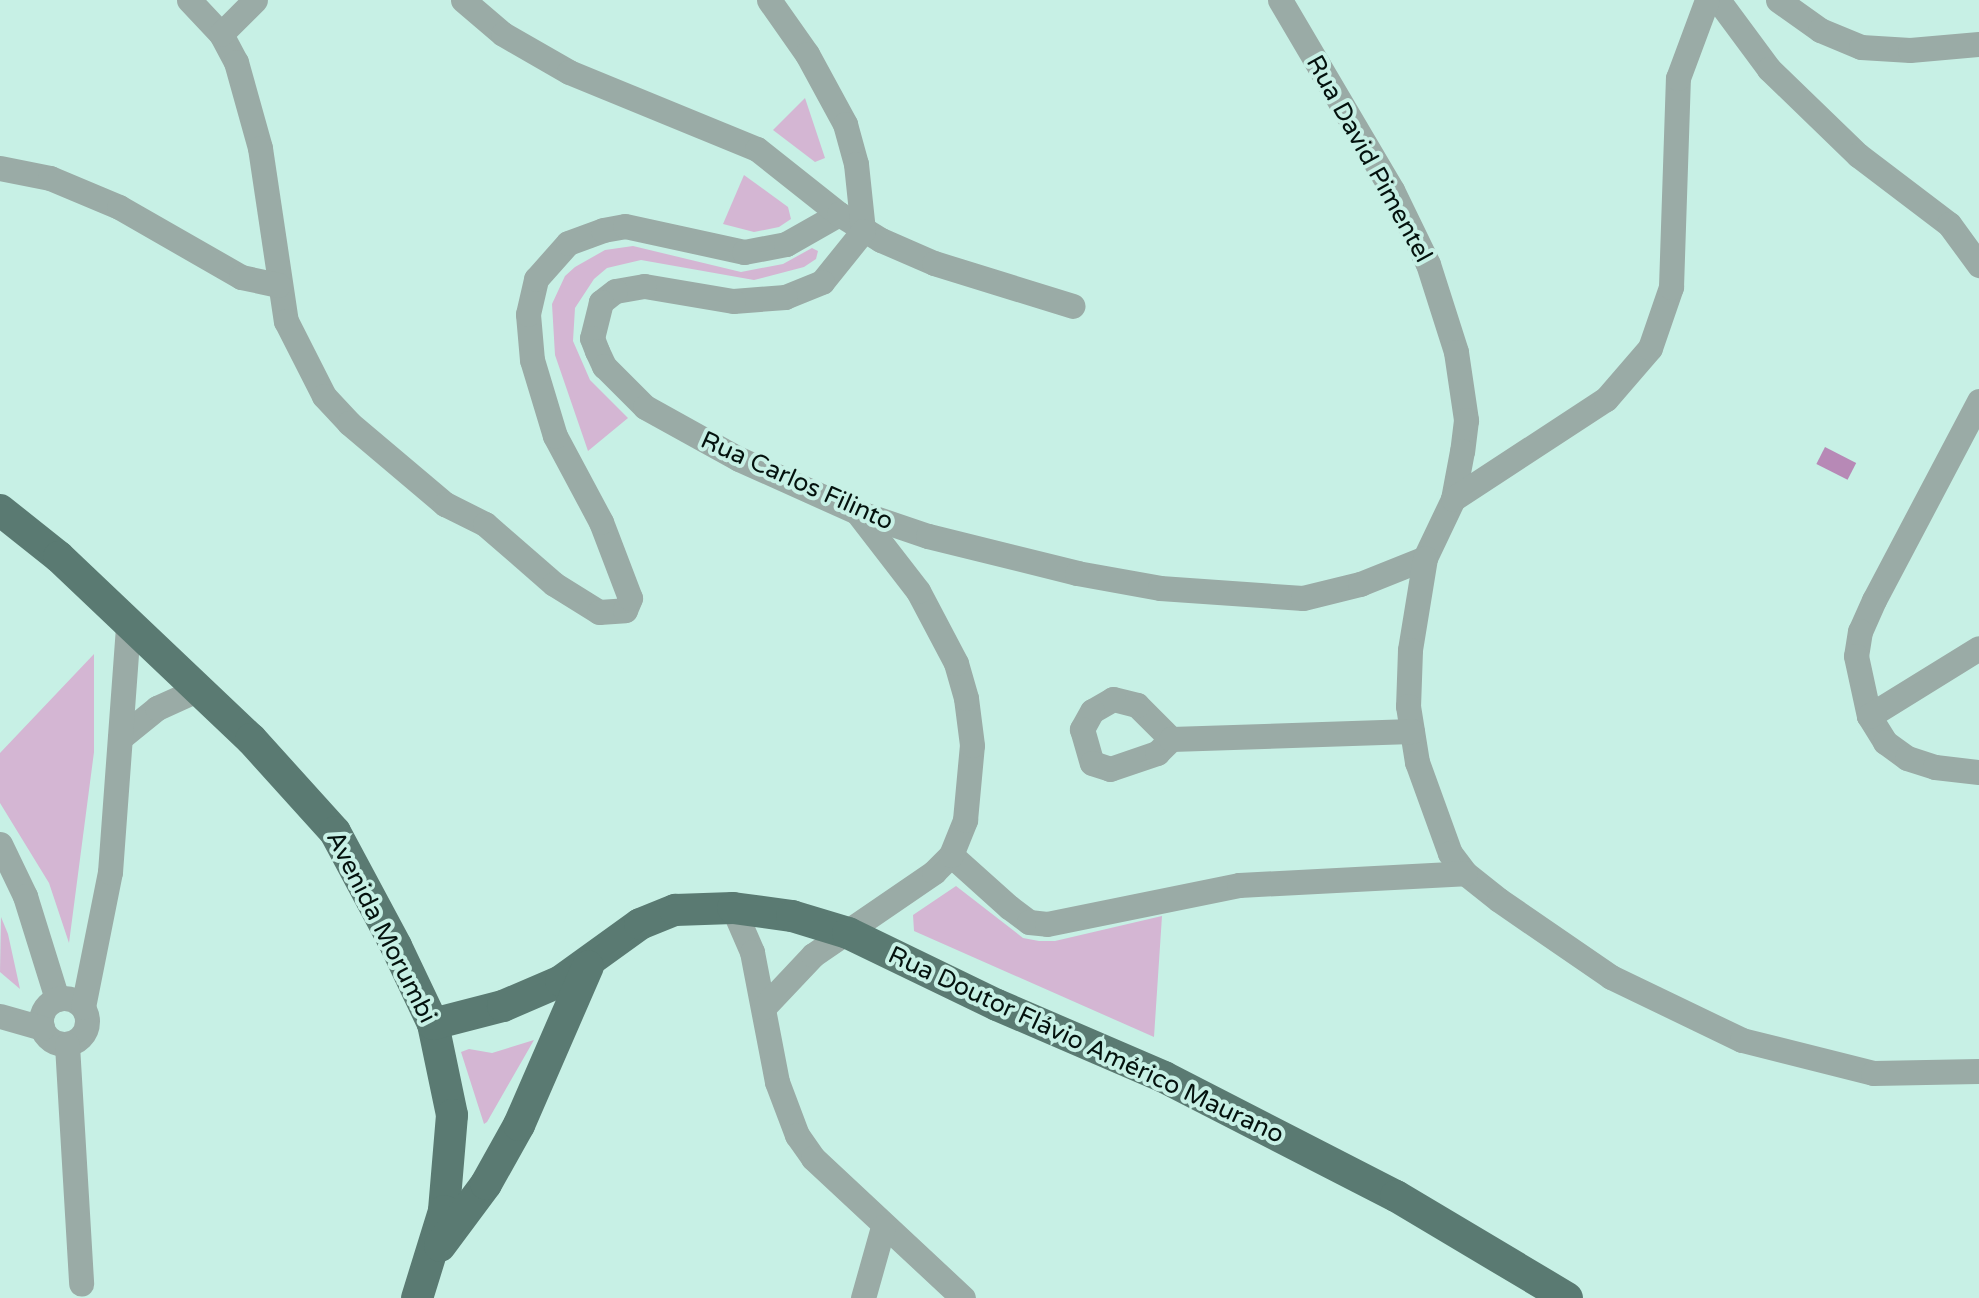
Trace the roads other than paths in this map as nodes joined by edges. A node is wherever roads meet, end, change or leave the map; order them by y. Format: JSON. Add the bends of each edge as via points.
{"nodes":[{"id":1,"x":188,"y":0,"type":"edge"},
{"id":2,"x":255,"y":0,"type":"edge"},
{"id":3,"x":463,"y":0,"type":"edge"},
{"id":4,"x":769,"y":0,"type":"edge"},
{"id":5,"x":1280,"y":0,"type":"edge"},
{"id":6,"x":1707,"y":0,"type":"edge"},
{"id":7,"x":1718,"y":0,"type":"edge"},
{"id":8,"x":1778,"y":0,"type":"edge"},
{"id":9,"x":221,"y":34,"type":"junction"},
{"id":10,"x":1979,"y":44,"type":"edge"},
{"id":11,"x":0,"y":168,"type":"edge"},
{"id":12,"x":839,"y":214,"type":"junction"},
{"id":13,"x":864,"y":230,"type":"junction"},
{"id":14,"x":1979,"y":265,"type":"edge"},
{"id":15,"x":278,"y":285,"type":"junction"},
{"id":16,"x":1073,"y":306,"type":"dead end"},
{"id":17,"x":1979,"y":401,"type":"edge"},
{"id":18,"x":1453,"y":500,"type":"junction"},
{"id":19,"x":0,"y":510,"type":"edge"},
{"id":20,"x":856,"y":512,"type":"junction"},
{"id":21,"x":1425,"y":558,"type":"junction"},
{"id":22,"x":128,"y":625,"type":"junction"},
{"id":23,"x":1979,"y":648,"type":"edge"},
{"id":24,"x":197,"y":690,"type":"junction"},
{"id":25,"x":1868,"y":716,"type":"junction"},
{"id":26,"x":1412,"y":732,"type":"junction"},
{"id":27,"x":120,"y":738,"type":"junction"},
{"id":28,"x":1171,"y":739,"type":"dead end"},
{"id":29,"x":1979,"y":772,"type":"edge"},
{"id":30,"x":0,"y":844,"type":"edge"},
{"id":31,"x":951,"y":855,"type":"junction"},
{"id":32,"x":1465,"y":873,"type":"junction"},
{"id":33,"x":733,"y":908,"type":"junction"},
{"id":34,"x":848,"y":933,"type":"junction"},
{"id":35,"x":588,"y":966,"type":"junction"},
{"id":36,"x":533,"y":994,"type":"junction"},
{"id":37,"x":57,"y":999,"type":"junction"},
{"id":38,"x":83,"y":1007,"type":"junction"},
{"id":39,"x":764,"y":1007,"type":"junction"},
{"id":40,"x":0,"y":1016,"type":"edge"},
{"id":41,"x":433,"y":1024,"type":"junction"},
{"id":42,"x":42,"y":1028,"type":"junction"},
{"id":43,"x":560,"y":1028,"type":"junction"},
{"id":44,"x":66,"y":1045,"type":"junction"},
{"id":45,"x":1979,"y":1070,"type":"edge"},
{"id":46,"x":452,"y":1115,"type":"junction"},
{"id":47,"x":519,"y":1125,"type":"junction"},
{"id":48,"x":884,"y":1227,"type":"junction"},
{"id":49,"x":434,"y":1253,"type":"junction"},
{"id":50,"x":81,"y":1284,"type":"dead end"},
{"id":51,"x":417,"y":1298,"type":"edge"},
{"id":52,"x":863,"y":1298,"type":"edge"},
{"id":53,"x":964,"y":1298,"type":"edge"},
{"id":54,"x":1567,"y":1298,"type":"edge"}],
"edges":[{"from":1,"to":9,"type":"street"},
{"from":2,"to":9,"type":"street"},
{"from":3,"to":12,"type":"street","via":[[503,34],[569,72],[757,149]]},
{"from":4,"to":13,"type":"street","via":[[846,124]]},
{"from":5,"to":18,"type":"street","name":"Rua David Pimentel","via":[[1392,190],[1449,317],[1466,420]]},
{"from":6,"to":18,"type":"street","via":[[1678,78],[1671,288],[1650,348],[1606,399]]},
{"from":7,"to":14,"type":"street","via":[[1770,70],[1858,154],[1949,224]]},
{"from":8,"to":10,"type":"street","via":[[1820,30],[1861,47]]},
{"from":9,"to":15,"type":"street","via":[[236,62],[260,148]]},
{"from":11,"to":15,"type":"street","via":[[50,178],[119,207],[241,277]]},
{"from":12,"to":13,"type":"street"},
{"from":12,"to":15,"type":"street","via":[[786,244],[744,252],[625,226],[604,230],[568,243],[536,279],[528,314],[532,360],[555,436],[601,522],[630,598],[625,610],[609,614],[554,584],[486,524],[445,504],[349,424],[301,355]]},
{"from":13,"to":16,"type":"street","via":[[934,263]]},
{"from":13,"to":20,"type":"street","name":"Rua Carlos Filinto","via":[[822,282],[774,300],[703,299],[658,286],[615,291],[601,302],[592,338],[604,366],[645,407]]},
{"from":17,"to":25,"type":"street","via":[[1860,631],[1856,656]]},
{"from":18,"to":21,"type":"street","name":"Rua David Pimentel"},
{"from":19,"to":22,"type":"main road","name":"Avenida Morumbi","via":[[60,557]]},
{"from":20,"to":21,"type":"street","name":"Rua Carlos Filinto","via":[[1077,574],[1276,599],[1327,595]]},
{"from":20,"to":31,"type":"street","via":[[918,590],[944,636],[966,698],[970,786]]},
{"from":21,"to":26,"type":"street","name":"Rua David Pimentel","via":[[1410,650]]},
{"from":22,"to":24,"type":"main road","name":"Avenida Morumbi"},
{"from":22,"to":27,"type":"street"},
{"from":23,"to":25,"type":"street"},
{"from":24,"to":27,"type":"street","via":[[156,708]]},
{"from":24,"to":41,"type":"main road","name":"Avenida Morumbi","via":[[334,832]]},
{"from":25,"to":29,"type":"street","via":[[1885,742],[1907,758]]},
{"from":26,"to":28,"type":"street"},
{"from":26,"to":32,"type":"street","name":"Rua David Pimentel","via":[[1432,811]]},
{"from":27,"to":38,"type":"street","via":[[110,872]]},
{"from":30,"to":37,"type":"street","via":[[25,896]]},
{"from":31,"to":32,"type":"street","via":[[1008,908],[1047,924],[1239,886]]},
{"from":31,"to":34,"type":"street"},
{"from":32,"to":45,"type":"street","name":"Rua David Pimentel","via":[[1612,977],[1742,1040],[1874,1073]]},
{"from":33,"to":34,"type":"main road","name":"Rua Doutor Flávio Américo Maurano"},
{"from":33,"to":35,"type":"main road","name":"Rua Doutor Flávio Américo Maurano","via":[[675,910],[614,941]]},
{"from":33,"to":39,"type":"street"},
{"from":34,"to":39,"type":"street","via":[[799,966]]},
{"from":34,"to":54,"type":"main road","name":"Rua Doutor Flávio Américo Maurano","via":[[1164,1077],[1396,1196]]},
{"from":35,"to":36,"type":"main road","name":"Rua Doutor Flávio Américo Maurano"},
{"from":35,"to":43,"type":"main road","name":"Rua Doutor Flávio Américo Maurano"},
{"from":36,"to":41,"type":"main road","name":"Rua Doutor Flávio Américo Maurano"},
{"from":36,"to":43,"type":"main road","via":[[552,1008]]},
{"from":37,"to":38,"type":"street"},
{"from":37,"to":42,"type":"street","via":[[42,1014]]},
{"from":38,"to":44,"type":"street","via":[[87,1027]]},
{"from":39,"to":48,"type":"street","via":[[777,1082],[797,1135]]},
{"from":40,"to":42,"type":"street"},
{"from":41,"to":46,"type":"main road","name":"Avenida Morumbi"},
{"from":42,"to":44,"type":"street"},
{"from":43,"to":47,"type":"main road","name":"Rua Doutor Flávio Américo Maurano"},
{"from":44,"to":50,"type":"street"},
{"from":46,"to":47,"type":"main road","via":[[470,1137],[484,1141]]},
{"from":46,"to":49,"type":"main road","name":"Avenida Morumbi","via":[[449,1178]]},
{"from":47,"to":49,"type":"main road","name":"Rua Doutor Flávio Américo Maurano"},
{"from":48,"to":52,"type":"street"},
{"from":48,"to":53,"type":"street"},
{"from":49,"to":51,"type":"main road","name":"Avenida Morumbi"}]}
